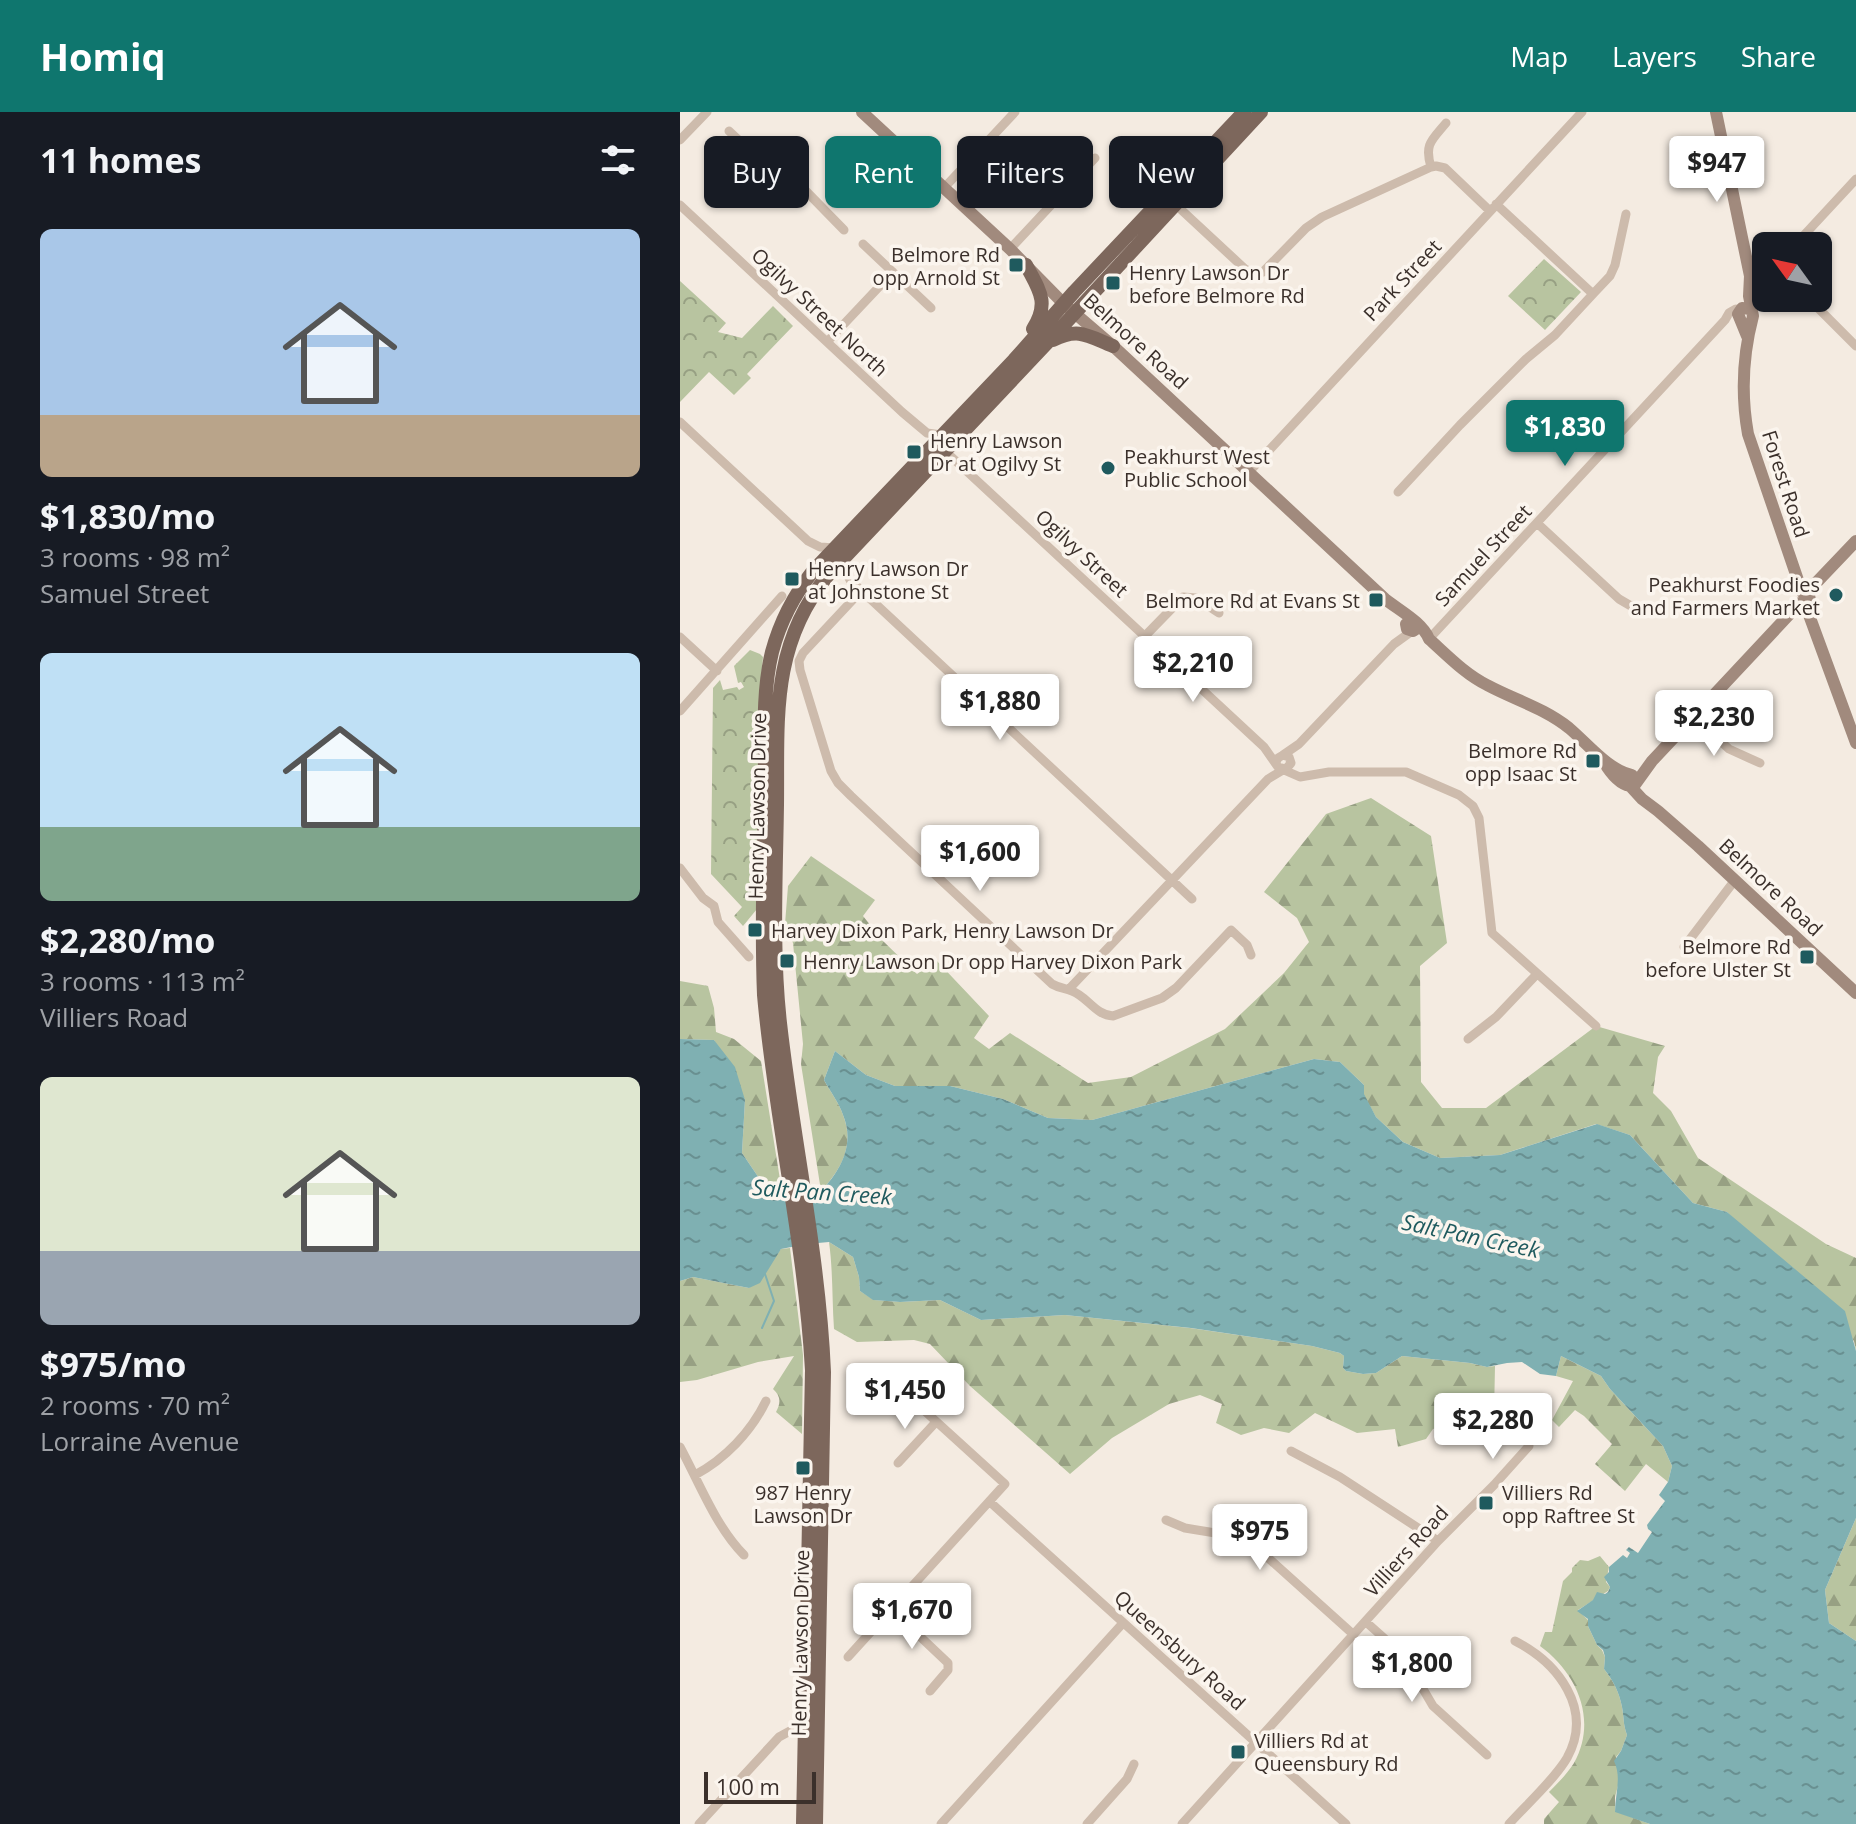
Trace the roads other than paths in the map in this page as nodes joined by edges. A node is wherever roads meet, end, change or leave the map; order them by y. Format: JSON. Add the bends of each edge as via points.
{"nodes":[{"id":1,"x":707,"y":112,"type":"edge"},
{"id":2,"x":862,"y":112,"type":"edge"},
{"id":3,"x":1015,"y":112,"type":"edge"},
{"id":4,"x":1244,"y":112,"type":"edge"},
{"id":5,"x":1261,"y":112,"type":"edge"},
{"id":6,"x":1582,"y":112,"type":"edge"},
{"id":7,"x":1716,"y":112,"type":"edge"},
{"id":8,"x":1446,"y":123,"type":"dead end"},
{"id":9,"x":729,"y":131,"type":"dead end"},
{"id":10,"x":680,"y":140,"type":"edge"},
{"id":11,"x":1223,"y":153,"type":"edge"},
{"id":12,"x":1095,"y":158,"type":"dead end"},
{"id":13,"x":1431,"y":167,"type":"junction"},
{"id":14,"x":1856,"y":179,"type":"edge"},
{"id":15,"x":944,"y":188,"type":"junction"},
{"id":16,"x":680,"y":205,"type":"edge"},
{"id":17,"x":1171,"y":208,"type":"edge"},
{"id":18,"x":1179,"y":208,"type":"edge"},
{"id":19,"x":1493,"y":208,"type":"junction"},
{"id":20,"x":1626,"y":214,"type":"dead end"},
{"id":21,"x":844,"y":230,"type":"dead end"},
{"id":22,"x":1807,"y":232,"type":"edge"},
{"id":23,"x":863,"y":244,"type":"dead end"},
{"id":24,"x":1010,"y":249,"type":"junction"},
{"id":25,"x":1026,"y":265,"type":"junction"},
{"id":26,"x":893,"y":272,"type":"junction"},
{"id":27,"x":1750,"y":276,"type":"joint"},
{"id":28,"x":1593,"y":294,"type":"junction"},
{"id":29,"x":931,"y":308,"type":"dead end"},
{"id":30,"x":1070,"y":308,"type":"junction"},
{"id":31,"x":1742,"y":312,"type":"junction"},
{"id":32,"x":1822,"y":312,"type":"edge"},
{"id":33,"x":827,"y":342,"type":"junction"},
{"id":34,"x":1047,"y":343,"type":"junction"},
{"id":35,"x":1113,"y":346,"type":"junction"},
{"id":36,"x":1856,"y":346,"type":"edge"},
{"id":37,"x":1014,"y":360,"type":"junction"},
{"id":38,"x":680,"y":422,"type":"edge"},
{"id":39,"x":941,"y":435,"type":"junction"},
{"id":40,"x":945,"y":451,"type":"junction"},
{"id":41,"x":1249,"y":472,"type":"junction"},
{"id":42,"x":1398,"y":492,"type":"dead end"},
{"id":43,"x":1537,"y":523,"type":"junction"},
{"id":44,"x":1856,"y":541,"type":"edge"},
{"id":45,"x":838,"y":554,"type":"junction"},
{"id":46,"x":828,"y":575,"type":"junction"},
{"id":47,"x":850,"y":580,"type":"junction"},
{"id":48,"x":861,"y":591,"type":"junction"},
{"id":49,"x":782,"y":596,"type":"dead end"},
{"id":50,"x":1804,"y":598,"type":"junction"},
{"id":51,"x":1219,"y":613,"type":"dead end"},
{"id":52,"x":1643,"y":613,"type":"dead end"},
{"id":53,"x":1411,"y":626,"type":"junction"},
{"id":54,"x":1145,"y":636,"type":"junction"},
{"id":55,"x":680,"y":637,"type":"edge"},
{"id":56,"x":1429,"y":639,"type":"junction"},
{"id":57,"x":717,"y":671,"type":"junction"},
{"id":58,"x":680,"y":711,"type":"edge"},
{"id":59,"x":1694,"y":717,"type":"junction"},
{"id":60,"x":1856,"y":743,"type":"edge"},
{"id":61,"x":1283,"y":762,"type":"junction"},
{"id":62,"x":1760,"y":763,"type":"dead end"},
{"id":63,"x":1632,"y":782,"type":"junction"},
{"id":64,"x":680,"y":868,"type":"edge"},
{"id":65,"x":1172,"y":880,"type":"junction"},
{"id":66,"x":1735,"y":880,"type":"junction"},
{"id":67,"x":770,"y":886,"type":"junction"},
{"id":68,"x":1192,"y":899,"type":"dead end"},
{"id":69,"x":1684,"y":947,"type":"dead end"},
{"id":70,"x":1251,"y":955,"type":"dead end"},
{"id":71,"x":749,"y":957,"type":"dead end"},
{"id":72,"x":1537,"y":974,"type":"junction"},
{"id":73,"x":1069,"y":989,"type":"junction"},
{"id":74,"x":1856,"y":993,"type":"edge"},
{"id":75,"x":1596,"y":1026,"type":"dead end"},
{"id":76,"x":1468,"y":1039,"type":"dead end"},
{"id":77,"x":881,"y":1379,"type":"dead end"},
{"id":78,"x":766,"y":1401,"type":"dead end"},
{"id":79,"x":936,"y":1422,"type":"junction"},
{"id":80,"x":1529,"y":1446,"type":"dead end"},
{"id":81,"x":680,"y":1447,"type":"edge"},
{"id":82,"x":1291,"y":1451,"type":"dead end"},
{"id":83,"x":898,"y":1463,"type":"dead end"},
{"id":84,"x":695,"y":1475,"type":"junction"},
{"id":85,"x":990,"y":1502,"type":"junction"},
{"id":86,"x":1166,"y":1520,"type":"dead end"},
{"id":87,"x":1438,"y":1541,"type":"junction"},
{"id":88,"x":744,"y":1555,"type":"dead end"},
{"id":89,"x":892,"y":1610,"type":"junction"},
{"id":90,"x":1366,"y":1622,"type":"junction"},
{"id":91,"x":1123,"y":1623,"type":"junction"},
{"id":92,"x":1354,"y":1635,"type":"junction"},
{"id":93,"x":1515,"y":1641,"type":"dead end"},
{"id":94,"x":848,"y":1657,"type":"dead end"},
{"id":95,"x":930,"y":1691,"type":"dead end"},
{"id":96,"x":811,"y":1728,"type":"junction"},
{"id":97,"x":1256,"y":1742,"type":"junction"},
{"id":98,"x":1487,"y":1755,"type":"dead end"},
{"id":99,"x":1134,"y":1764,"type":"dead end"},
{"id":100,"x":699,"y":1824,"type":"edge"},
{"id":101,"x":803,"y":1824,"type":"edge"},
{"id":102,"x":816,"y":1824,"type":"edge"},
{"id":103,"x":941,"y":1824,"type":"edge"},
{"id":104,"x":1087,"y":1824,"type":"edge"},
{"id":105,"x":1182,"y":1824,"type":"edge"},
{"id":106,"x":1346,"y":1824,"type":"edge"},
{"id":107,"x":1509,"y":1824,"type":"edge"}],
"edges":[{"from":1,"to":10,"type":"street"},
{"from":2,"to":15,"type":"street","name":"Belmore Road"},
{"from":3,"to":15,"type":"street"},
{"from":4,"to":30,"type":"main road","name":"Henry Lawson Drive"},
{"from":5,"to":11,"type":"main road","name":"Henry Lawson Drive"},
{"from":6,"to":19,"type":"street","name":"Park Street"},
{"from":7,"to":27,"type":"street","name":"Forest Road"},
{"from":8,"to":13,"type":"street","via":[[1427,148]]},
{"from":9,"to":21,"type":"street","via":[[762,162],[802,187]]},
{"from":12,"to":24,"type":"street"},
{"from":13,"to":18,"type":"street","via":[[1322,217],[1257,278]]},
{"from":13,"to":19,"type":"street","via":[[1445,168]]},
{"from":14,"to":22,"type":"street"},
{"from":15,"to":24,"type":"street","name":"Belmore Road"},
{"from":16,"to":33,"type":"street","name":"Ogilvy Street North"},
{"from":17,"to":30,"type":"main road","name":"Henry Lawson Drive"},
{"from":19,"to":28,"type":"street"},
{"from":19,"to":41,"type":"street","name":"Park Street"},
{"from":20,"to":28,"type":"street","via":[[1615,265]]},
{"from":23,"to":26,"type":"street"},
{"from":24,"to":25,"type":"street","name":"Belmore Road"},
{"from":25,"to":30,"type":"street","name":"Belmore Road"},
{"from":25,"to":37,"type":"main road","via":[[1043,307]]},
{"from":26,"to":29,"type":"street"},
{"from":26,"to":33,"type":"street"},
{"from":27,"to":31,"type":"street","name":"Forest Road"},
{"from":28,"to":42,"type":"street"},
{"from":30,"to":34,"type":"main road","name":"Henry Lawson Drive"},
{"from":30,"to":35,"type":"street","name":"Belmore Road"},
{"from":30,"to":37,"type":"main road","name":"Henry Lawson Drive"},
{"from":31,"to":43,"type":"street","name":"Samuel Street"},
{"from":31,"to":50,"type":"street","name":"Forest Road","via":[[1748,434]]},
{"from":32,"to":36,"type":"street"},
{"from":33,"to":39,"type":"street","name":"Ogilvy Street North","via":[[927,433]]},
{"from":34,"to":35,"type":"main road","via":[[1074,332]]},
{"from":34,"to":40,"type":"main road","name":"Henry Lawson Drive"},
{"from":35,"to":41,"type":"street","name":"Belmore Road"},
{"from":37,"to":39,"type":"main road","name":"Henry Lawson Drive"},
{"from":38,"to":45,"type":"street","via":[[808,541]]},
{"from":39,"to":45,"type":"main road","name":"Henry Lawson Drive"},
{"from":40,"to":45,"type":"main road","name":"Henry Lawson Drive"},
{"from":40,"to":54,"type":"street","name":"Ogilvy Street"},
{"from":41,"to":53,"type":"street","name":"Belmore Road"},
{"from":43,"to":52,"type":"street","via":[[1619,599]]},
{"from":43,"to":56,"type":"street","name":"Samuel Street"},
{"from":44,"to":50,"type":"street"},
{"from":45,"to":46,"type":"main road","name":"Henry Lawson Drive"},
{"from":45,"to":47,"type":"street"},
{"from":45,"to":67,"type":"main road","name":"Henry Lawson Drive","via":[[813,571],[794,598],[770,661]]},
{"from":46,"to":47,"type":"street"},
{"from":46,"to":67,"type":"main road","name":"Henry Lawson Drive","via":[[797,623],[782,673]]},
{"from":47,"to":48,"type":"street"},
{"from":48,"to":65,"type":"street"},
{"from":48,"to":73,"type":"street","via":[[799,661],[834,777],[1052,984]]},
{"from":49,"to":57,"type":"street"},
{"from":50,"to":59,"type":"street"},
{"from":50,"to":60,"type":"street","name":"Forest Road"},
{"from":51,"to":54,"type":"street","via":[[1192,596],[1183,597]]},
{"from":53,"to":56,"type":"street","name":"Belmore Road"},
{"from":53,"to":61,"type":"street"},
{"from":54,"to":61,"type":"street","name":"Ogilvy Street"},
{"from":55,"to":57,"type":"street"},
{"from":56,"to":63,"type":"street","name":"Belmore Road","via":[[1474,678],[1558,720]]},
{"from":57,"to":58,"type":"street"},
{"from":59,"to":62,"type":"street","via":[[1729,749]]},
{"from":59,"to":63,"type":"street"},
{"from":61,"to":65,"type":"street"},
{"from":61,"to":72,"type":"street","name":"Ogilvy Street","via":[[1315,774],[1406,772],[1469,802],[1479,818],[1492,933]]},
{"from":63,"to":66,"type":"street","name":"Belmore Road"},
{"from":64,"to":71,"type":"street"},
{"from":65,"to":68,"type":"street"},
{"from":65,"to":73,"type":"street"},
{"from":66,"to":69,"type":"street"},
{"from":66,"to":74,"type":"street","name":"Belmore Road"},
{"from":67,"to":96,"type":"main road","name":"Henry Lawson Drive","via":[[780,1068],[809,1269],[822,1320]]},
{"from":70,"to":73,"type":"street","via":[[1231,930],[1167,995],[1113,1016]]},
{"from":72,"to":75,"type":"street","name":"Ogilvy Street"},
{"from":72,"to":76,"type":"street"},
{"from":77,"to":79,"type":"street","via":[[895,1384]]},
{"from":78,"to":84,"type":"street","via":[[725,1455]]},
{"from":79,"to":83,"type":"street"},
{"from":79,"to":85,"type":"street","via":[[1005,1484]]},
{"from":80,"to":87,"type":"street","name":"Villiers Road"},
{"from":81,"to":84,"type":"street"},
{"from":82,"to":87,"type":"street"},
{"from":84,"to":88,"type":"street"},
{"from":85,"to":89,"type":"street"},
{"from":85,"to":91,"type":"street","name":"Queensbury Road"},
{"from":86,"to":92,"type":"street","via":[[1246,1538]]},
{"from":87,"to":90,"type":"street","name":"Villiers Road"},
{"from":89,"to":94,"type":"street"},
{"from":89,"to":95,"type":"street","via":[[948,1663]]},
{"from":90,"to":92,"type":"street","name":"Villiers Road"},
{"from":90,"to":98,"type":"street","via":[[1407,1661],[1433,1706]]},
{"from":91,"to":97,"type":"street","name":"Queensbury Road"},
{"from":91,"to":103,"type":"street"},
{"from":92,"to":97,"type":"street","name":"Villiers Road"},
{"from":93,"to":107,"type":"street","via":[[1561,1679],[1576,1720],[1567,1758]]},
{"from":96,"to":100,"type":"street","via":[[779,1737]]},
{"from":96,"to":101,"type":"main road","name":"Henry Lawson Drive"},
{"from":96,"to":102,"type":"main road","name":"Henry Lawson Drive"},
{"from":97,"to":105,"type":"street","name":"Villiers Road"},
{"from":97,"to":106,"type":"street","name":"Queensbury Road"},
{"from":99,"to":104,"type":"street"}]}
